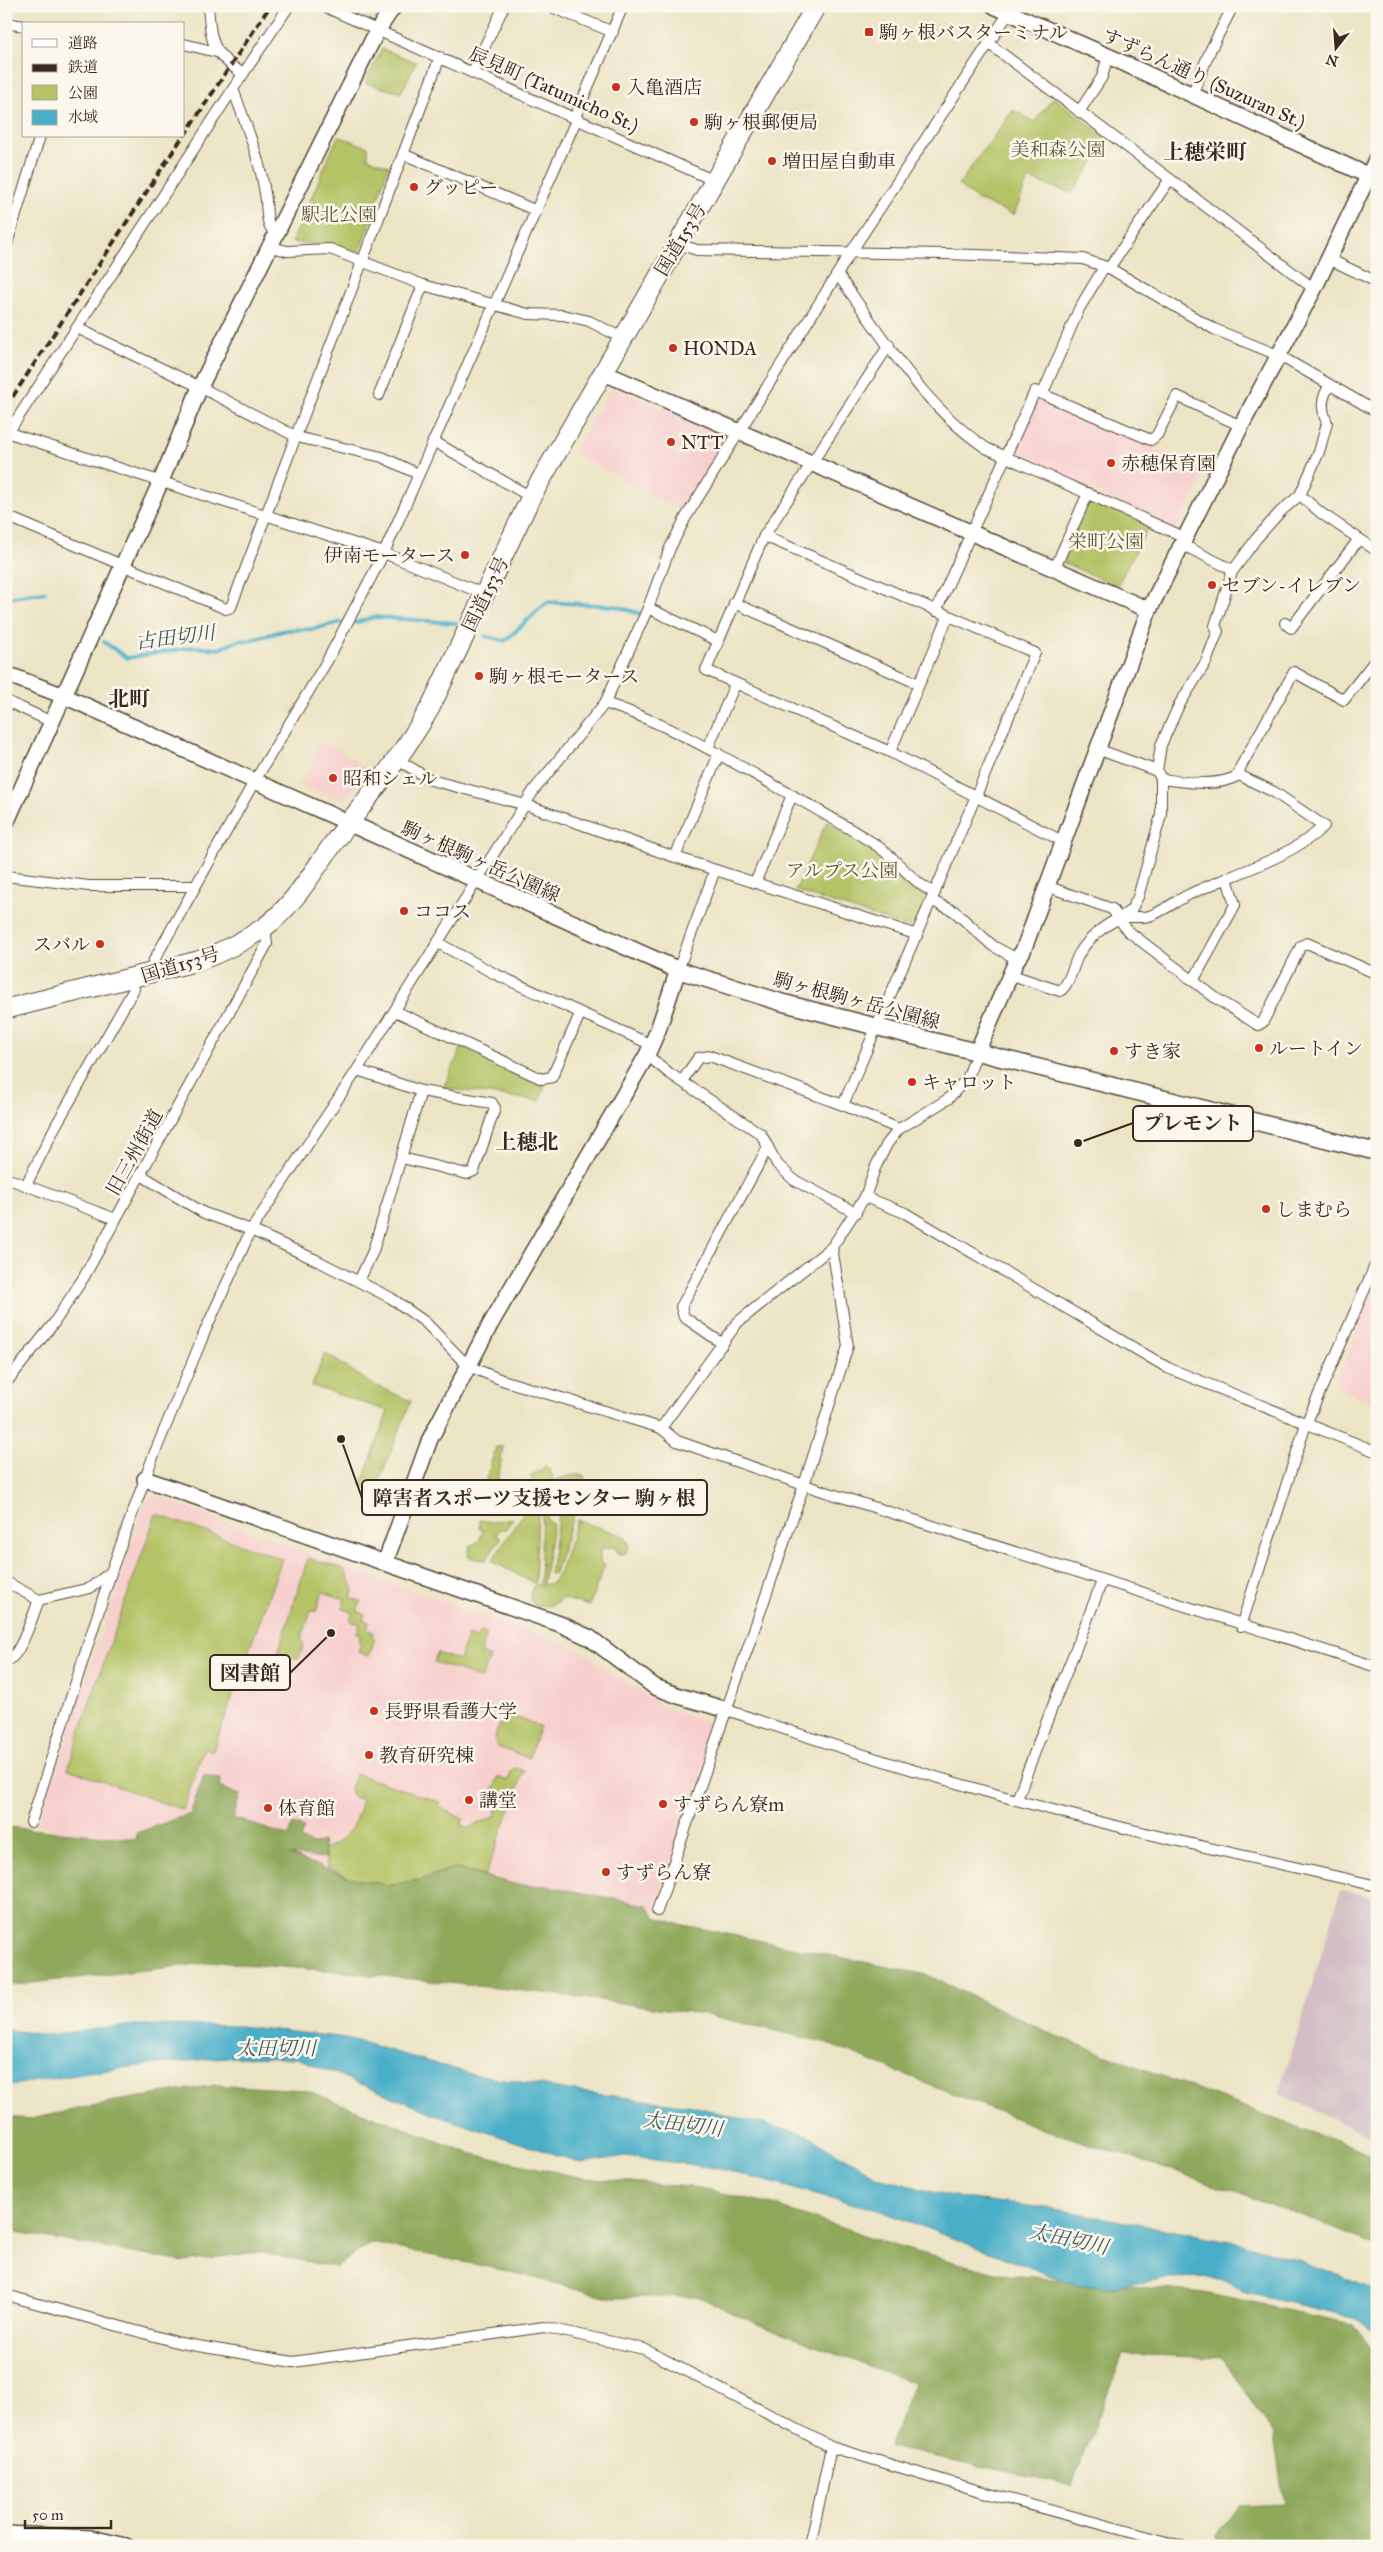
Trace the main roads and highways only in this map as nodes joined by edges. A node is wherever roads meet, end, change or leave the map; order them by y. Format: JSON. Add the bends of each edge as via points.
{"nodes":[{"id":1,"x":816,"y":6,"type":"edge"},
{"id":2,"x":349,"y":823,"type":"junction"},
{"id":3,"x":6,"y":1008,"type":"edge"},
{"id":4,"x":1377,"y":1152,"type":"edge"}],
"edges":[{"from":1,"to":2,"type":"highway","name":"国道153号","via":[[531,497],[430,708],[398,760]]},
{"from":2,"to":3,"type":"highway","name":"国道153号","via":[[291,901],[266,926],[222,952],[131,979]]},
{"from":2,"to":4,"type":"main road","name":"駒ヶ根駒ヶ岳公園線","via":[[678,970],[780,1002]]}]}
